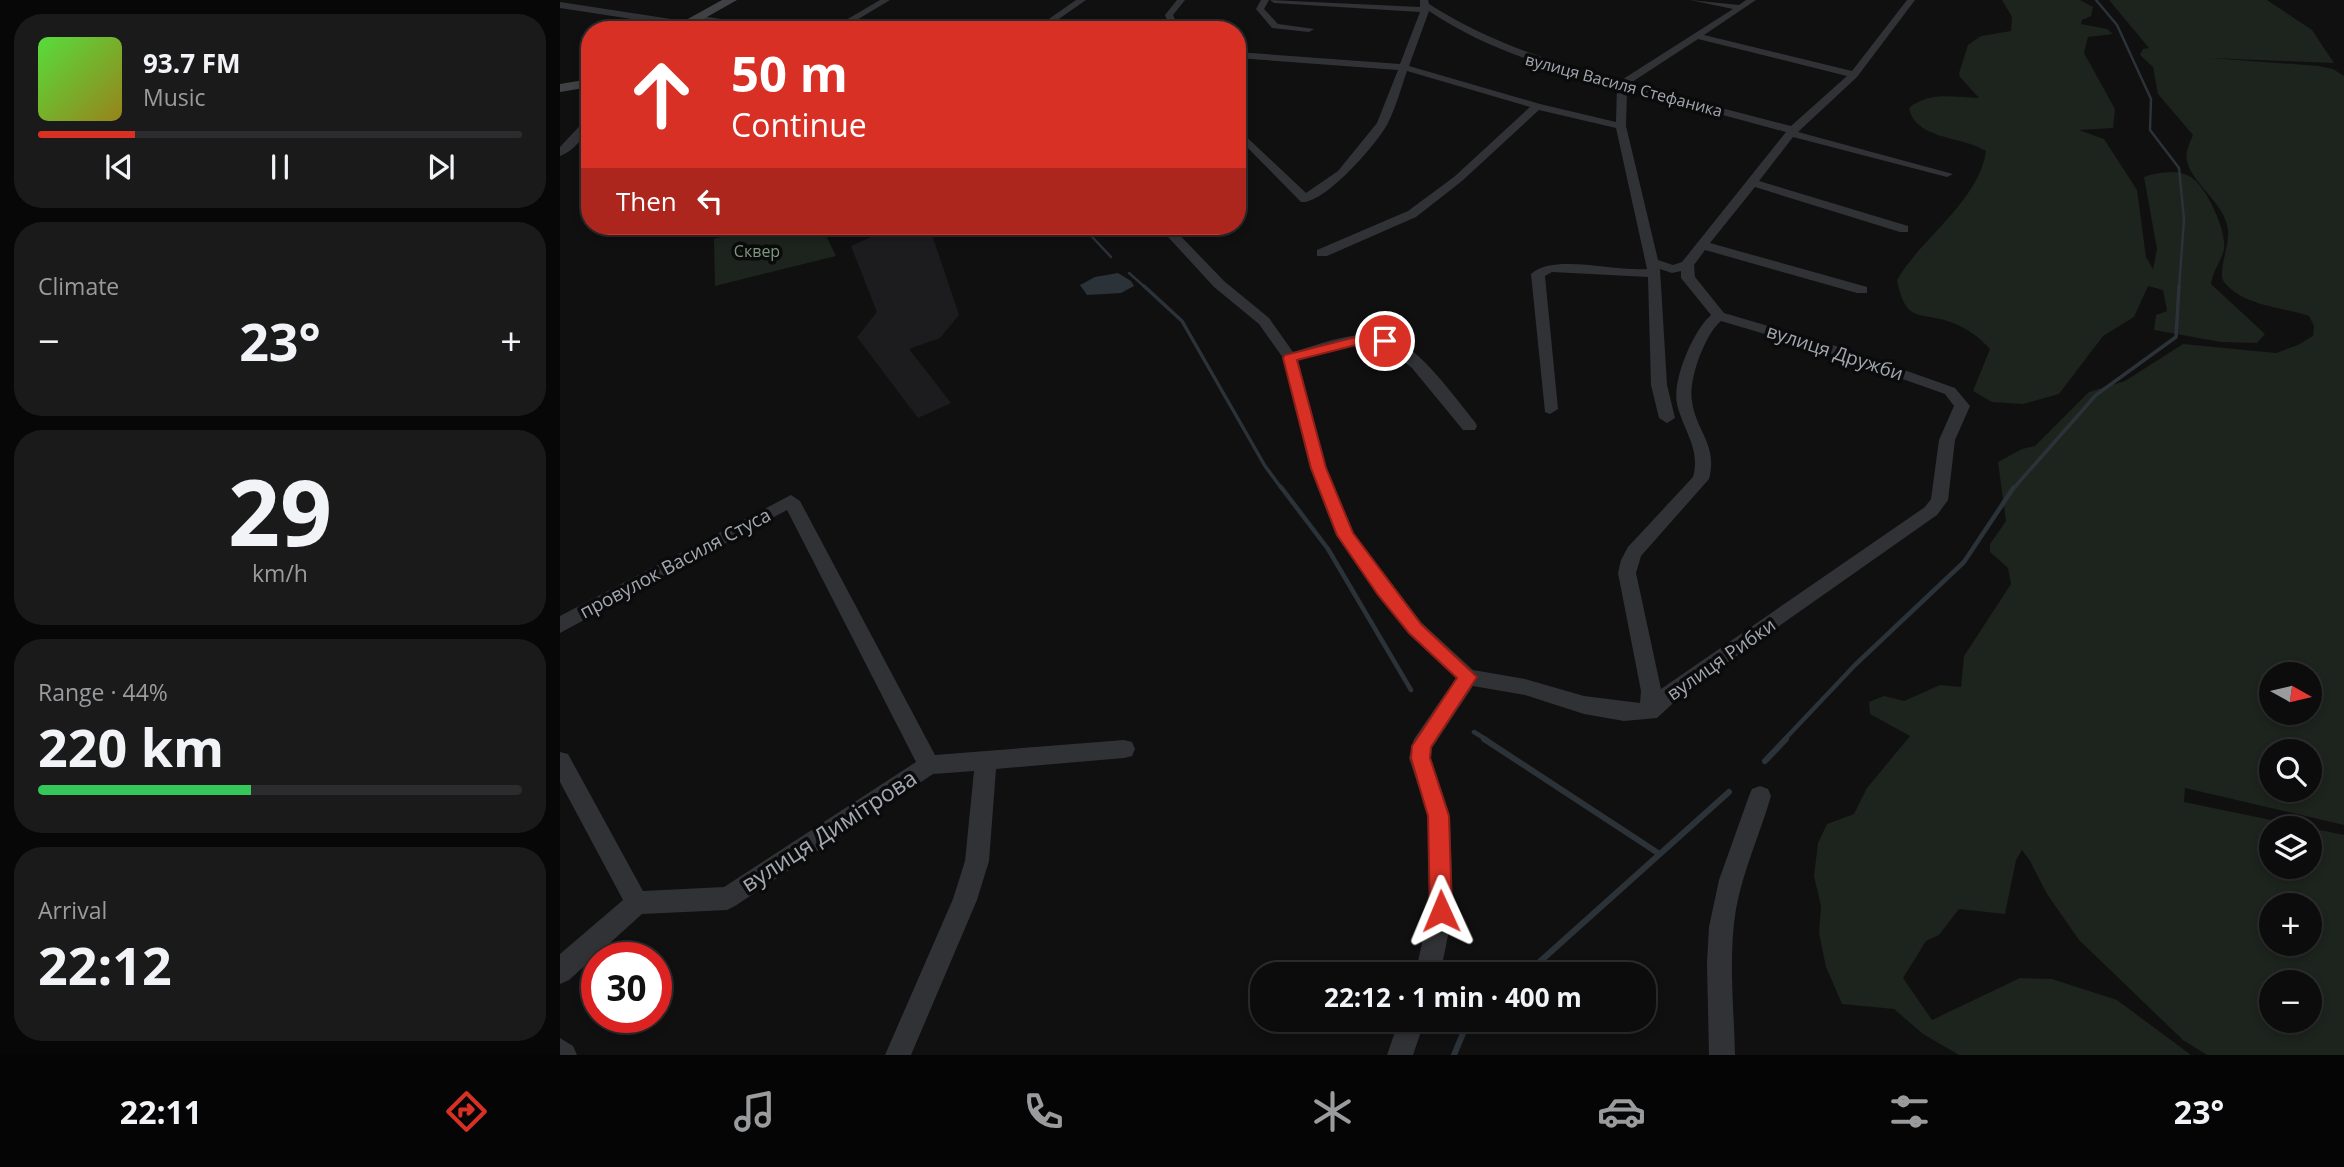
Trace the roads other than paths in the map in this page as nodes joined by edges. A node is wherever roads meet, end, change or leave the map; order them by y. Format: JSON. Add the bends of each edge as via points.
{"nodes":[{"id":1,"x":731,"y":0,"type":"edge"},
{"id":2,"x":886,"y":0,"type":"edge"},
{"id":3,"x":1082,"y":0,"type":"edge"},
{"id":4,"x":1181,"y":0,"type":"edge"},
{"id":5,"x":1265,"y":0,"type":"edge"},
{"id":6,"x":1274,"y":0,"type":"edge"},
{"id":7,"x":1694,"y":0,"type":"edge"},
{"id":8,"x":1752,"y":0,"type":"edge"},
{"id":9,"x":1911,"y":0,"type":"edge"},
{"id":10,"x":560,"y":5,"type":"edge"},
{"id":11,"x":1424,"y":5,"type":"edge"},
{"id":12,"x":1738,"y":7,"type":"junction"},
{"id":13,"x":665,"y":21,"type":"edge"},
{"id":14,"x":691,"y":21,"type":"edge"},
{"id":15,"x":849,"y":21,"type":"edge"},
{"id":16,"x":1050,"y":21,"type":"edge"},
{"id":17,"x":1172,"y":21,"type":"edge"},
{"id":18,"x":1309,"y":29,"type":"dead end"},
{"id":19,"x":1696,"y":36,"type":"junction"},
{"id":20,"x":1246,"y":56,"type":"edge"},
{"id":21,"x":1403,"y":67,"type":"junction"},
{"id":22,"x":1854,"y":75,"type":"junction"},
{"id":23,"x":1622,"y":84,"type":"junction"},
{"id":24,"x":581,"y":85,"type":"edge"},
{"id":25,"x":560,"y":89,"type":"edge"},
{"id":26,"x":1537,"y":106,"type":"junction"},
{"id":27,"x":1621,"y":126,"type":"junction"},
{"id":28,"x":581,"y":131,"type":"edge"},
{"id":29,"x":1791,"y":132,"type":"junction"},
{"id":30,"x":1246,"y":140,"type":"edge"},
{"id":31,"x":560,"y":153,"type":"edge"},
{"id":32,"x":1947,"y":174,"type":"dead end"},
{"id":33,"x":1752,"y":183,"type":"junction"},
{"id":34,"x":1904,"y":229,"type":"dead end"},
{"id":35,"x":1173,"y":235,"type":"edge"},
{"id":36,"x":1702,"y":245,"type":"junction"},
{"id":37,"x":1322,"y":253,"type":"dead end"},
{"id":38,"x":1687,"y":265,"type":"junction"},
{"id":39,"x":1653,"y":267,"type":"junction"},
{"id":40,"x":1863,"y":290,"type":"dead end"},
{"id":41,"x":1719,"y":316,"type":"junction"},
{"id":42,"x":1290,"y":358,"type":"junction"},
{"id":43,"x":1950,"y":391,"type":"joint"},
{"id":44,"x":1550,"y":409,"type":"dead end"},
{"id":45,"x":1667,"y":418,"type":"dead end"},
{"id":46,"x":1469,"y":426,"type":"dead end"},
{"id":47,"x":560,"y":625,"type":"edge"},
{"id":48,"x":1468,"y":677,"type":"junction"},
{"id":49,"x":1650,"y":712,"type":"junction"},
{"id":50,"x":1124,"y":749,"type":"dead end"},
{"id":51,"x":560,"y":761,"type":"edge"},
{"id":52,"x":986,"y":761,"type":"junction"},
{"id":53,"x":929,"y":765,"type":"junction"},
{"id":54,"x":1760,"y":796,"type":"dead end"},
{"id":55,"x":637,"y":903,"type":"junction"},
{"id":56,"x":1430,"y":962,"type":"edge"},
{"id":57,"x":560,"y":971,"type":"edge"},
{"id":58,"x":1408,"y":1032,"type":"edge"},
{"id":59,"x":560,"y":1051,"type":"edge"},
{"id":60,"x":564,"y":1055,"type":"edge"},
{"id":61,"x":898,"y":1055,"type":"edge"},
{"id":62,"x":1400,"y":1055,"type":"edge"},
{"id":63,"x":1722,"y":1055,"type":"edge"}],
"edges":[{"from":1,"to":14,"type":"main road"},
{"from":2,"to":15,"type":"street"},
{"from":3,"to":16,"type":"street"},
{"from":4,"to":17,"type":"street","via":[[1170,15]]},
{"from":5,"to":18,"type":"street","via":[[1260,9],[1275,26]]},
{"from":6,"to":11,"type":"street"},
{"from":7,"to":12,"type":"street"},
{"from":8,"to":12,"type":"street"},
{"from":9,"to":22,"type":"street"},
{"from":10,"to":13,"type":"street"},
{"from":11,"to":21,"type":"street"},
{"from":11,"to":23,"type":"street","name":"вулиця Василя Стефаника","via":[[1514,55]]},
{"from":12,"to":19,"type":"street"},
{"from":19,"to":22,"type":"street"},
{"from":19,"to":23,"type":"street"},
{"from":20,"to":21,"type":"street"},
{"from":21,"to":26,"type":"street"},
{"from":21,"to":30,"type":"street","via":[[1382,124],[1342,173],[1305,199]]},
{"from":22,"to":29,"type":"street"},
{"from":23,"to":27,"type":"street"},
{"from":23,"to":29,"type":"street","name":"вулиця Василя Стефаника"},
{"from":24,"to":25,"type":"main road"},
{"from":26,"to":27,"type":"street"},
{"from":26,"to":37,"type":"street","via":[[1458,179],[1412,214]]},
{"from":27,"to":39,"type":"street"},
{"from":28,"to":31,"type":"street"},
{"from":29,"to":32,"type":"street"},
{"from":29,"to":33,"type":"street"},
{"from":33,"to":34,"type":"street"},
{"from":33,"to":36,"type":"street"},
{"from":35,"to":42,"type":"street","via":[[1219,284],[1264,321]]},
{"from":36,"to":38,"type":"street"},
{"from":36,"to":40,"type":"street"},
{"from":38,"to":39,"type":"street"},
{"from":38,"to":41,"type":"street","via":[[1688,278]]},
{"from":39,"to":44,"type":"street","via":[[1636,274],[1550,268],[1538,274]]},
{"from":39,"to":45,"type":"street","via":[[1659,385]]},
{"from":41,"to":43,"type":"street","name":"вулиця Дружби"},
{"from":41,"to":49,"type":"street","name":"вулиця Рибки","via":[[1706,328],[1687,377],[1684,399],[1703,444],[1705,469],[1630,560],[1628,573],[1651,691]]},
{"from":42,"to":46,"type":"street","via":[[1360,340],[1391,343]]},
{"from":42,"to":48,"type":"street","via":[[1318,468],[1345,535],[1415,628]]},
{"from":43,"to":49,"type":"street","name":"вулиця Рибки","via":[[1962,406],[1947,440],[1939,500],[1931,511],[1676,687]]},
{"from":47,"to":53,"type":"street","name":"провулок Василя Стуса","via":[[791,501]]},
{"from":48,"to":49,"type":"street","via":[[1525,687],[1584,705]]},
{"from":48,"to":56,"type":"street","via":[[1422,746],[1420,758],[1439,816],[1441,911]]},
{"from":50,"to":52,"type":"street","name":"вулиця Димітрова"},
{"from":51,"to":55,"type":"street"},
{"from":52,"to":53,"type":"street","name":"вулиця Димітрова"},
{"from":52,"to":61,"type":"street","via":[[977,861],[965,900]]},
{"from":53,"to":55,"type":"street","name":"вулиця Димітрова","via":[[727,898]]},
{"from":54,"to":63,"type":"street","via":[[1724,910],[1720,946]]},
{"from":55,"to":57,"type":"street"},
{"from":58,"to":62,"type":"street"},
{"from":59,"to":60,"type":"street"}]}
